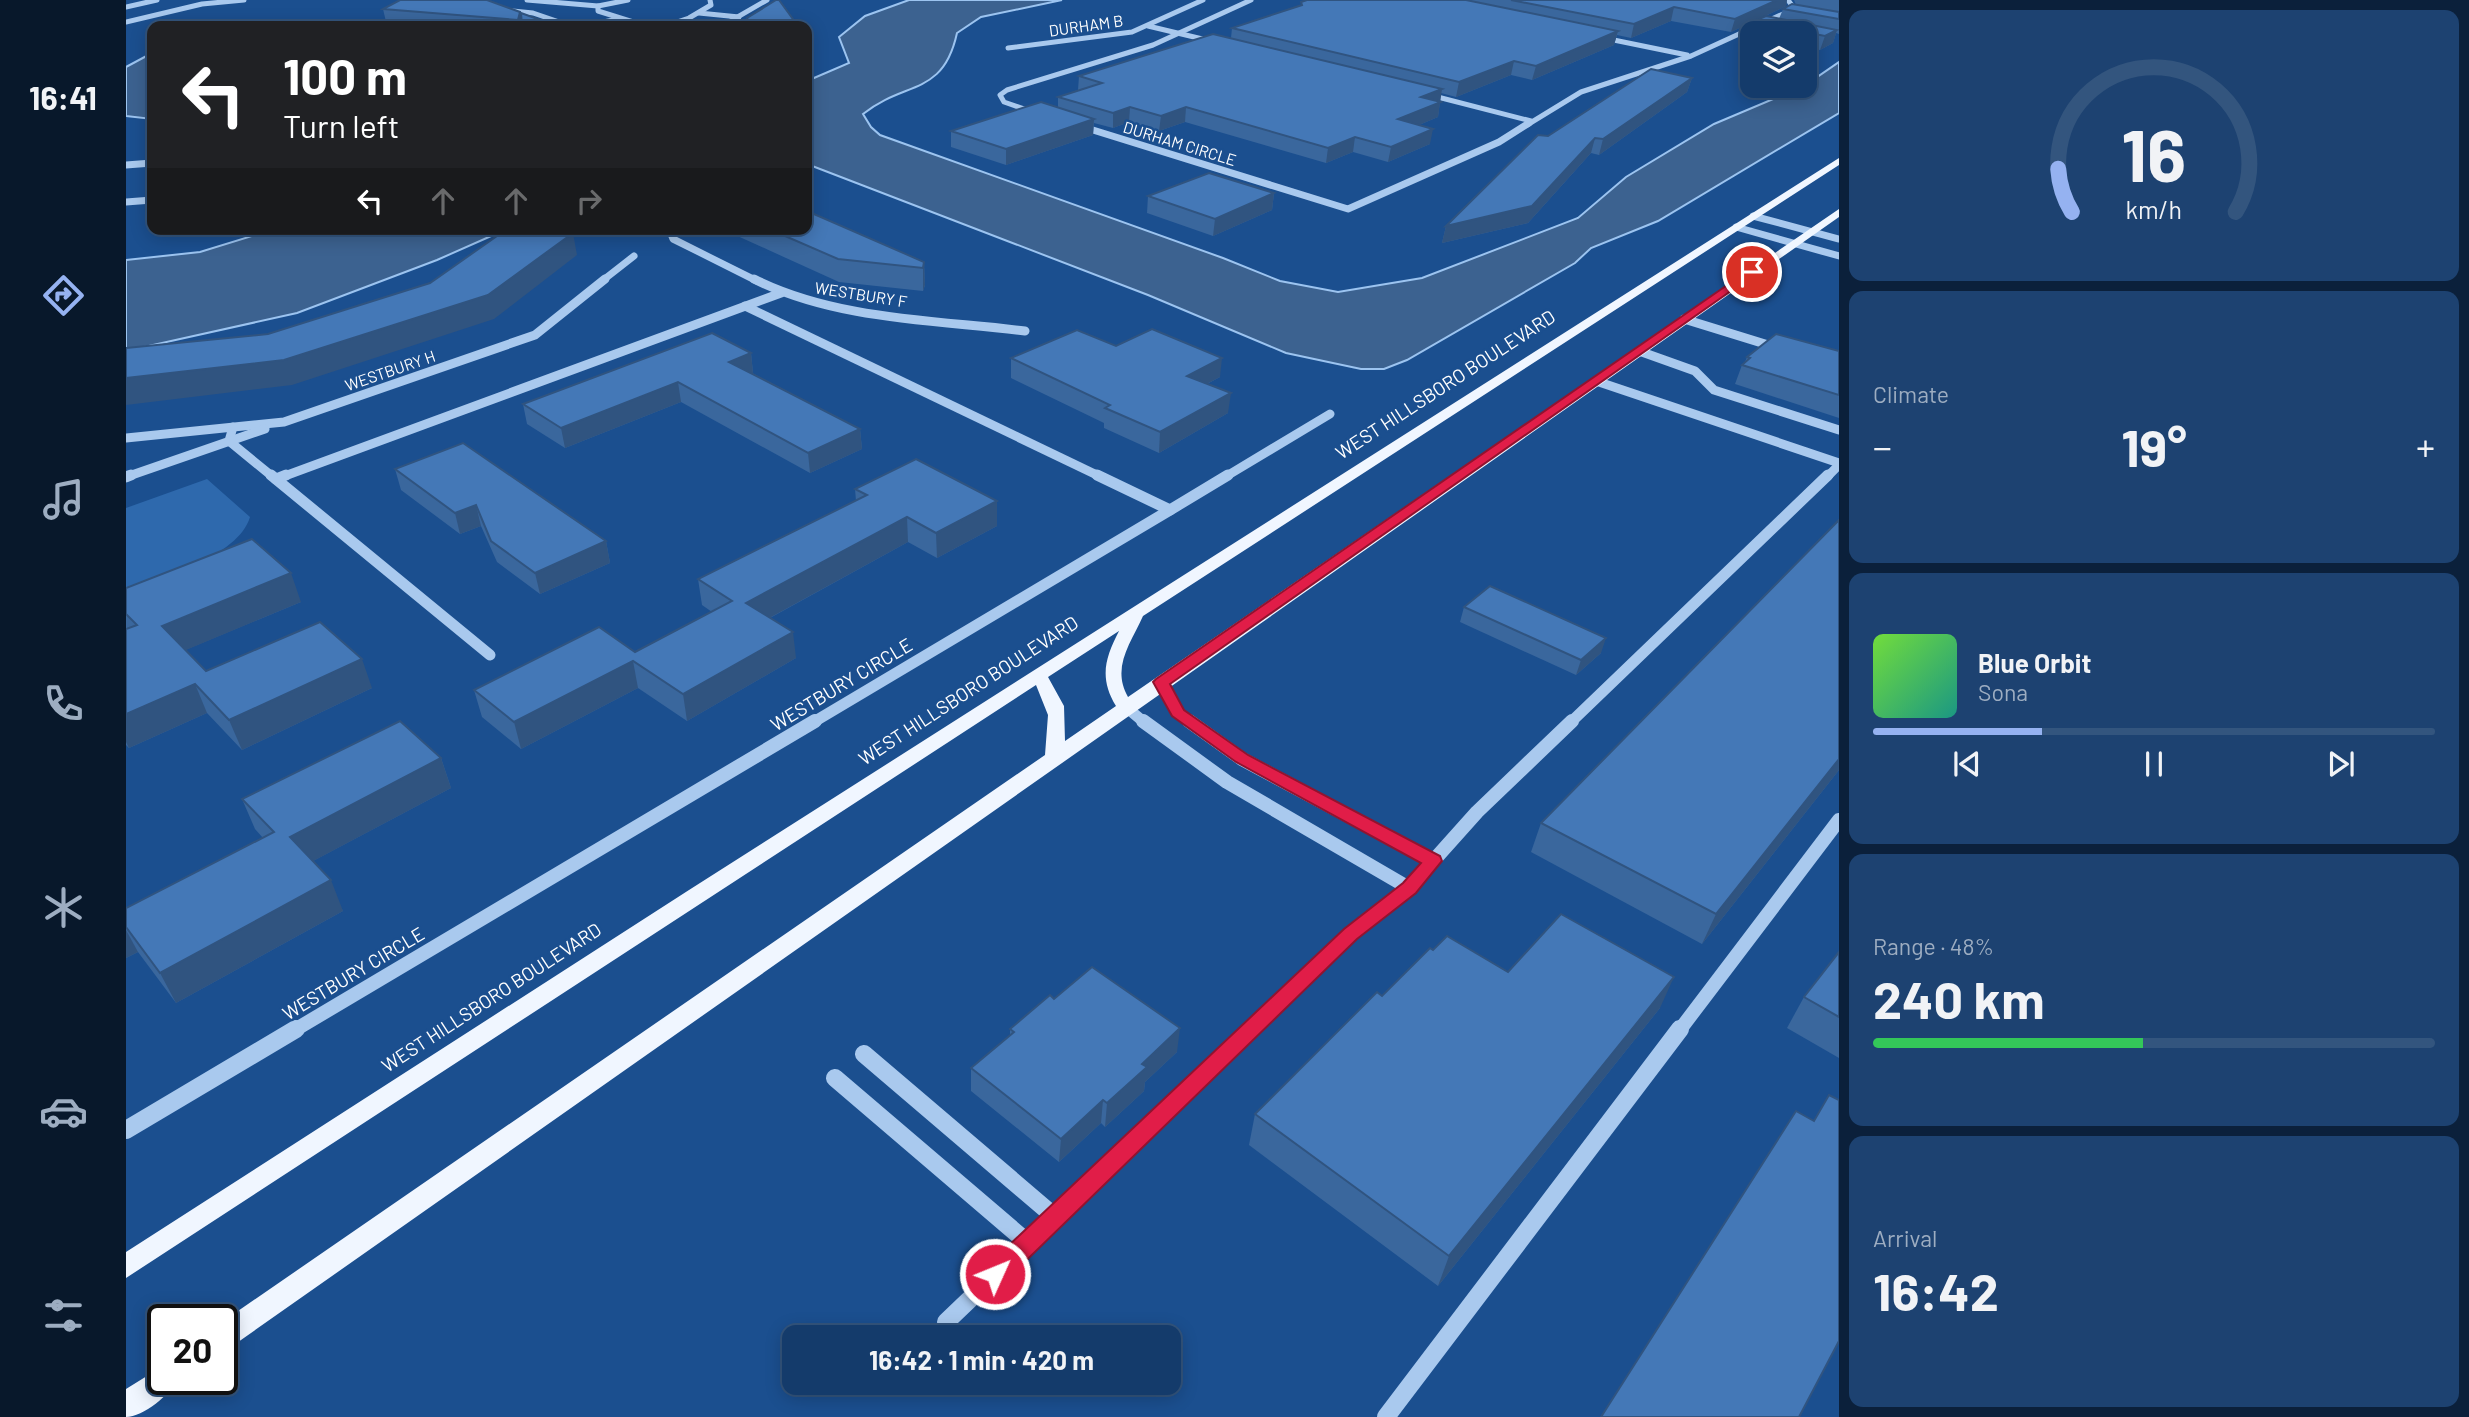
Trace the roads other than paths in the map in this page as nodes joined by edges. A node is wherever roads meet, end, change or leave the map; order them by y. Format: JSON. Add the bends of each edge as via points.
{"nodes":[{"id":1,"x":157,"y":0,"type":"edge"},
{"id":2,"x":244,"y":0,"type":"edge"},
{"id":3,"x":527,"y":0,"type":"edge"},
{"id":4,"x":628,"y":0,"type":"edge"},
{"id":5,"x":709,"y":0,"type":"edge"},
{"id":6,"x":768,"y":0,"type":"edge"},
{"id":7,"x":1203,"y":0,"type":"edge"},
{"id":8,"x":1251,"y":0,"type":"edge"},
{"id":9,"x":1788,"y":0,"type":"edge"},
{"id":10,"x":598,"y":6,"type":"junction"},
{"id":11,"x":126,"y":7,"type":"edge"},
{"id":12,"x":495,"y":10,"type":"edge"},
{"id":13,"x":1787,"y":12,"type":"junction"},
{"id":14,"x":699,"y":13,"type":"junction"},
{"id":15,"x":1803,"y":15,"type":"edge"},
{"id":16,"x":738,"y":17,"type":"junction"},
{"id":17,"x":620,"y":19,"type":"junction"},
{"id":18,"x":556,"y":21,"type":"edge"},
{"id":19,"x":610,"y":21,"type":"edge"},
{"id":20,"x":627,"y":21,"type":"edge"},
{"id":21,"x":685,"y":21,"type":"edge"},
{"id":22,"x":731,"y":21,"type":"edge"},
{"id":23,"x":1768,"y":21,"type":"edge"},
{"id":24,"x":126,"y":22,"type":"edge"},
{"id":25,"x":1148,"y":26,"type":"junction"},
{"id":26,"x":1181,"y":34,"type":"junction"},
{"id":27,"x":1585,"y":34,"type":"edge"},
{"id":28,"x":1740,"y":34,"type":"edge"},
{"id":29,"x":1222,"y":44,"type":"edge"},
{"id":30,"x":1008,"y":48,"type":"dead end"},
{"id":31,"x":1691,"y":56,"type":"junction"},
{"id":32,"x":1424,"y":94,"type":"edge"},
{"id":33,"x":1042,"y":115,"type":"edge"},
{"id":34,"x":1531,"y":121,"type":"junction"},
{"id":35,"x":1069,"y":123,"type":"edge"},
{"id":36,"x":1839,"y":161,"type":"edge"},
{"id":37,"x":147,"y":163,"type":"edge"},
{"id":38,"x":126,"y":165,"type":"edge"},
{"id":39,"x":147,"y":200,"type":"edge"},
{"id":40,"x":126,"y":202,"type":"edge"},
{"id":41,"x":1839,"y":212,"type":"edge"},
{"id":42,"x":1753,"y":216,"type":"junction"},
{"id":43,"x":1736,"y":227,"type":"junction"},
{"id":44,"x":1811,"y":231,"type":"junction"},
{"id":45,"x":671,"y":235,"type":"edge"},
{"id":46,"x":1839,"y":239,"type":"edge"},
{"id":47,"x":1792,"y":244,"type":"junction"},
{"id":48,"x":634,"y":256,"type":"dead end"},
{"id":49,"x":1839,"y":256,"type":"edge"},
{"id":50,"x":781,"y":293,"type":"junction"},
{"id":51,"x":745,"y":306,"type":"junction"},
{"id":52,"x":1684,"y":319,"type":"junction"},
{"id":53,"x":1026,"y":331,"type":"dead end"},
{"id":54,"x":1639,"y":351,"type":"junction"},
{"id":55,"x":1789,"y":351,"type":"edge"},
{"id":56,"x":1596,"y":381,"type":"junction"},
{"id":57,"x":1331,"y":414,"type":"dead end"},
{"id":58,"x":284,"y":422,"type":"junction"},
{"id":59,"x":233,"y":427,"type":"junction"},
{"id":60,"x":1839,"y":430,"type":"edge"},
{"id":61,"x":126,"y":438,"type":"edge"},
{"id":62,"x":229,"y":441,"type":"junction"},
{"id":63,"x":1839,"y":464,"type":"edge"},
{"id":64,"x":126,"y":477,"type":"edge"},
{"id":65,"x":276,"y":479,"type":"junction"},
{"id":66,"x":1170,"y":510,"type":"junction"},
{"id":67,"x":1136,"y":614,"type":"junction"},
{"id":68,"x":490,"y":655,"type":"dead end"},
{"id":69,"x":1040,"y":676,"type":"junction"},
{"id":70,"x":1161,"y":682,"type":"junction"},
{"id":71,"x":1126,"y":707,"type":"junction"},
{"id":72,"x":1054,"y":757,"type":"junction"},
{"id":73,"x":1839,"y":820,"type":"edge"},
{"id":74,"x":1433,"y":861,"type":"junction"},
{"id":75,"x":1409,"y":888,"type":"junction"},
{"id":76,"x":864,"y":1054,"type":"dead end"},
{"id":77,"x":835,"y":1078,"type":"dead end"},
{"id":78,"x":126,"y":1130,"type":"edge"},
{"id":79,"x":1055,"y":1217,"type":"junction"},
{"id":80,"x":1028,"y":1242,"type":"junction"},
{"id":81,"x":126,"y":1266,"type":"edge"},
{"id":82,"x":946,"y":1322,"type":"dead end"},
{"id":83,"x":238,"y":1327,"type":"edge"},
{"id":84,"x":147,"y":1391,"type":"edge"},
{"id":85,"x":126,"y":1406,"type":"edge"},
{"id":86,"x":1386,"y":1417,"type":"edge"}],
"edges":[{"from":1,"to":11,"type":"street"},
{"from":2,"to":24,"type":"street","via":[[202,4]]},
{"from":3,"to":10,"type":"street"},
{"from":4,"to":10,"type":"street"},
{"from":5,"to":14,"type":"street","via":[[711,5]]},
{"from":6,"to":16,"type":"street"},
{"from":7,"to":25,"type":"street","name":"DURHAM B"},
{"from":8,"to":26,"type":"street"},
{"from":9,"to":13,"type":"street","via":[[1793,8]]},
{"from":10,"to":17,"type":"street","via":[[598,11]]},
{"from":12,"to":18,"type":"street","via":[[533,13]]},
{"from":13,"to":15,"type":"street"},
{"from":13,"to":23,"type":"street","name":"DURHAM CIRCLE"},
{"from":14,"to":16,"type":"street"},
{"from":14,"to":21,"type":"street"},
{"from":16,"to":22,"type":"street"},
{"from":17,"to":19,"type":"street"},
{"from":17,"to":20,"type":"street"},
{"from":25,"to":26,"type":"street"},
{"from":25,"to":30,"type":"street","name":"DURHAM B"},
{"from":26,"to":29,"type":"street"},
{"from":26,"to":33,"type":"street","via":[[1000,95],[1003,103]]},
{"from":27,"to":31,"type":"street"},
{"from":28,"to":31,"type":"street","name":"DURHAM CIRCLE"},
{"from":31,"to":34,"type":"street","name":"DURHAM CIRCLE","via":[[1581,92]]},
{"from":32,"to":34,"type":"street"},
{"from":34,"to":35,"type":"street","name":"DURHAM CIRCLE","via":[[1499,142],[1348,209]]},
{"from":36,"to":42,"type":"main road","name":"WEST HILLSBORO BOULEVARD"},
{"from":37,"to":38,"type":"street"},
{"from":39,"to":40,"type":"street"},
{"from":41,"to":44,"type":"main road"},
{"from":42,"to":43,"type":"main road","name":"WEST HILLSBORO BOULEVARD"},
{"from":42,"to":44,"type":"street"},
{"from":43,"to":47,"type":"street"},
{"from":43,"to":67,"type":"main road","name":"WEST HILLSBORO BOULEVARD"},
{"from":44,"to":46,"type":"street"},
{"from":44,"to":47,"type":"main road"},
{"from":45,"to":50,"type":"street","name":"WESTBURY F"},
{"from":47,"to":49,"type":"street"},
{"from":47,"to":52,"type":"main road"},
{"from":48,"to":58,"type":"street","name":"WESTBURY H","via":[[535,335]]},
{"from":50,"to":51,"type":"street"},
{"from":50,"to":53,"type":"street","name":"WESTBURY F","via":[[834,308]]},
{"from":51,"to":65,"type":"street"},
{"from":51,"to":66,"type":"street"},
{"from":52,"to":54,"type":"main road"},
{"from":52,"to":55,"type":"street"},
{"from":54,"to":56,"type":"main road"},
{"from":54,"to":60,"type":"street","via":[[1695,371],[1714,390]]},
{"from":56,"to":63,"type":"street"},
{"from":56,"to":70,"type":"main road"},
{"from":57,"to":66,"type":"street","name":"WESTBURY CIRCLE"},
{"from":58,"to":59,"type":"street","name":"WESTBURY H"},
{"from":58,"to":62,"type":"street"},
{"from":59,"to":61,"type":"street","name":"WESTBURY H"},
{"from":59,"to":62,"type":"street"},
{"from":62,"to":64,"type":"street"},
{"from":62,"to":65,"type":"street"},
{"from":63,"to":74,"type":"street","via":[[1477,812]]},
{"from":65,"to":68,"type":"street"},
{"from":66,"to":78,"type":"street","name":"WESTBURY CIRCLE"},
{"from":67,"to":69,"type":"main road","name":"WEST HILLSBORO BOULEVARD"},
{"from":67,"to":71,"type":"main road","via":[[1109,670],[1113,691]]},
{"from":69,"to":72,"type":"main road","via":[[1052,691],[1059,712]]},
{"from":69,"to":81,"type":"main road","name":"WEST HILLSBORO BOULEVARD"},
{"from":70,"to":71,"type":"main road"},
{"from":70,"to":74,"type":"street","via":[[1178,713],[1242,759]]},
{"from":71,"to":72,"type":"main road"},
{"from":71,"to":75,"type":"street","via":[[1164,740],[1219,777]]},
{"from":72,"to":83,"type":"main road"},
{"from":73,"to":86,"type":"street"},
{"from":74,"to":75,"type":"street"},
{"from":75,"to":79,"type":"street","via":[[1351,934]]},
{"from":76,"to":79,"type":"street"},
{"from":77,"to":80,"type":"street"},
{"from":79,"to":80,"type":"street"},
{"from":80,"to":82,"type":"street"},
{"from":84,"to":85,"type":"main road"}]}
